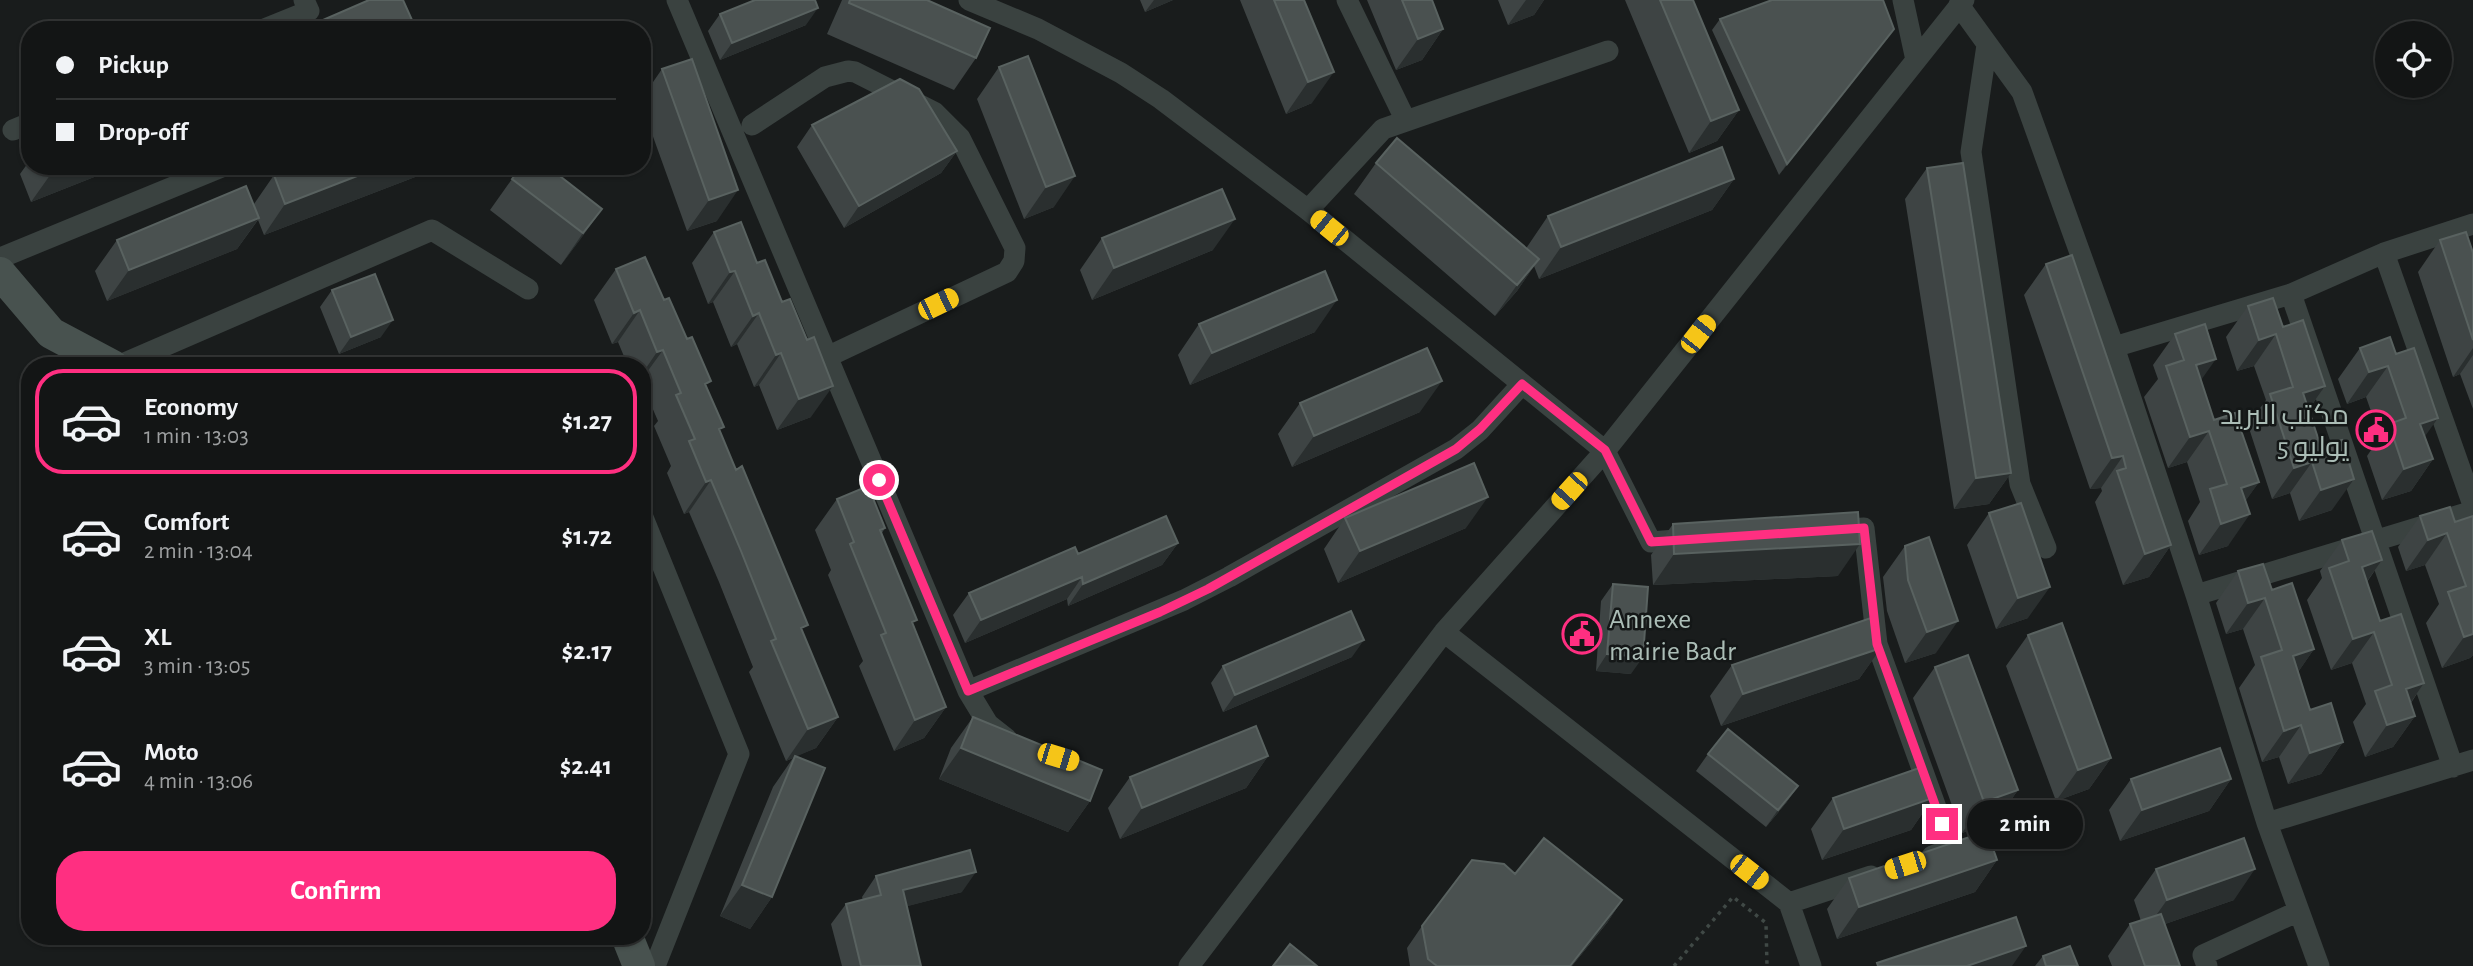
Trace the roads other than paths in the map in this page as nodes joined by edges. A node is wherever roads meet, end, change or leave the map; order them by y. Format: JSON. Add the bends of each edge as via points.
{"nodes":[{"id":1,"x":304,"y":0,"type":"edge"},
{"id":2,"x":677,"y":0,"type":"edge"},
{"id":3,"x":969,"y":0,"type":"edge"},
{"id":4,"x":1347,"y":0,"type":"edge"},
{"id":5,"x":1903,"y":0,"type":"edge"},
{"id":6,"x":1961,"y":3,"type":"edge"},
{"id":7,"x":284,"y":21,"type":"edge"},
{"id":8,"x":1987,"y":45,"type":"junction"},
{"id":9,"x":1608,"y":51,"type":"dead end"},
{"id":10,"x":1916,"y":60,"type":"junction"},
{"id":11,"x":1406,"y":121,"type":"junction"},
{"id":12,"x":752,"y":125,"type":"dead end"},
{"id":13,"x":202,"y":175,"type":"edge"},
{"id":14,"x":1308,"y":210,"type":"junction"},
{"id":15,"x":2473,"y":224,"type":"edge"},
{"id":16,"x":2384,"y":253,"type":"junction"},
{"id":17,"x":0,"y":258,"type":"edge"},
{"id":18,"x":0,"y":273,"type":"edge"},
{"id":19,"x":528,"y":289,"type":"dead end"},
{"id":20,"x":2291,"y":294,"type":"junction"},
{"id":21,"x":2114,"y":347,"type":"junction"},
{"id":22,"x":96,"y":357,"type":"edge"},
{"id":23,"x":139,"y":357,"type":"edge"},
{"id":24,"x":827,"y":357,"type":"junction"},
{"id":25,"x":1522,"y":384,"type":"junction"},
{"id":26,"x":1605,"y":450,"type":"junction"},
{"id":27,"x":2473,"y":505,"type":"edge"},
{"id":28,"x":2473,"y":511,"type":"edge"},
{"id":29,"x":1811,"y":531,"type":"edge"},
{"id":30,"x":651,"y":537,"type":"edge"},
{"id":31,"x":1704,"y":538,"type":"edge"},
{"id":32,"x":2375,"y":541,"type":"junction"},
{"id":33,"x":2046,"y":548,"type":"dead end"},
{"id":34,"x":2196,"y":595,"type":"junction"},
{"id":35,"x":1444,"y":632,"type":"junction"},
{"id":36,"x":968,"y":691,"type":"junction"},
{"id":37,"x":1025,"y":746,"type":"edge"},
{"id":38,"x":2463,"y":764,"type":"edge"},
{"id":39,"x":2267,"y":823,"type":"junction"},
{"id":40,"x":1913,"y":862,"type":"edge"},
{"id":41,"x":1889,"y":870,"type":"edge"},
{"id":42,"x":1789,"y":903,"type":"junction"},
{"id":43,"x":2299,"y":911,"type":"junction"},
{"id":44,"x":630,"y":945,"type":"edge"},
{"id":45,"x":639,"y":966,"type":"edge"},
{"id":46,"x":655,"y":966,"type":"edge"},
{"id":47,"x":1189,"y":966,"type":"edge"},
{"id":48,"x":1811,"y":966,"type":"edge"},
{"id":49,"x":2207,"y":966,"type":"edge"},
{"id":50,"x":2319,"y":966,"type":"edge"}],
"edges":[{"from":1,"to":7,"type":"street","via":[[309,11]]},
{"from":2,"to":24,"type":"street"},
{"from":3,"to":14,"type":"street","via":[[1038,29],[1121,73]]},
{"from":4,"to":11,"type":"street"},
{"from":5,"to":10,"type":"street"},
{"from":6,"to":8,"type":"street"},
{"from":6,"to":10,"type":"street"},
{"from":8,"to":21,"type":"street","via":[[2022,92]]},
{"from":8,"to":33,"type":"street","via":[[1971,152],[2020,484]]},
{"from":9,"to":11,"type":"street"},
{"from":10,"to":26,"type":"street"},
{"from":11,"to":14,"type":"street","via":[[1382,129]]},
{"from":12,"to":24,"type":"street","via":[[825,76],[855,72],[934,112],[952,129],[1015,248],[1007,272]]},
{"from":13,"to":17,"type":"street"},
{"from":14,"to":25,"type":"street"},
{"from":15,"to":16,"type":"street"},
{"from":16,"to":20,"type":"street"},
{"from":16,"to":27,"type":"street"},
{"from":18,"to":22,"type":"main road","via":[[51,333]]},
{"from":19,"to":23,"type":"street","via":[[432,230]]},
{"from":20,"to":21,"type":"street"},
{"from":20,"to":32,"type":"street"},
{"from":21,"to":34,"type":"street"},
{"from":24,"to":36,"type":"street"},
{"from":25,"to":26,"type":"street"},
{"from":25,"to":36,"type":"street","via":[[1456,449],[1230,577],[1160,612]]},
{"from":26,"to":31,"type":"street","via":[[1651,542]]},
{"from":26,"to":35,"type":"street"},
{"from":28,"to":32,"type":"street"},
{"from":29,"to":40,"type":"street","via":[[1864,528],[1877,644],[1951,849]]},
{"from":30,"to":46,"type":"street","via":[[739,754]]},
{"from":32,"to":34,"type":"street"},
{"from":32,"to":38,"type":"street"},
{"from":34,"to":39,"type":"street"},
{"from":35,"to":42,"type":"street"},
{"from":35,"to":47,"type":"street"},
{"from":36,"to":37,"type":"street","via":[[988,724]]},
{"from":38,"to":39,"type":"street"},
{"from":39,"to":43,"type":"street"},
{"from":41,"to":42,"type":"street"},
{"from":42,"to":48,"type":"street"},
{"from":43,"to":49,"type":"street","via":[[2203,955]]},
{"from":43,"to":50,"type":"street"},
{"from":44,"to":45,"type":"main road"}]}
